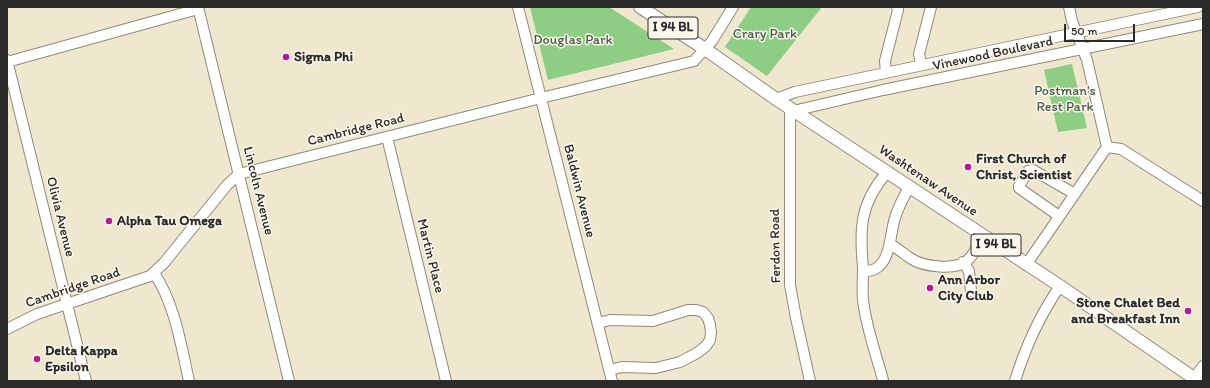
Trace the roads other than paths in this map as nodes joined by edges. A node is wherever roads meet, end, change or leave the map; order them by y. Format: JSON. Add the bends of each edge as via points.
{"nodes":[{"id":1,"x":518,"y":7,"type":"edge"},
{"id":2,"x":640,"y":7,"type":"edge"},
{"id":3,"x":733,"y":7,"type":"edge"},
{"id":4,"x":897,"y":7,"type":"edge"},
{"id":5,"x":932,"y":7,"type":"edge"},
{"id":6,"x":1069,"y":7,"type":"edge"},
{"id":7,"x":1198,"y":7,"type":"edge"},
{"id":8,"x":198,"y":8,"type":"edge"},
{"id":9,"x":1203,"y":24,"type":"edge"},
{"id":10,"x":1076,"y":33,"type":"junction"},
{"id":11,"x":705,"y":49,"type":"junction"},
{"id":12,"x":1083,"y":49,"type":"junction"},
{"id":13,"x":7,"y":61,"type":"edge"},
{"id":14,"x":920,"y":64,"type":"junction"},
{"id":15,"x":883,"y":73,"type":"junction"},
{"id":16,"x":883,"y":90,"type":"junction"},
{"id":17,"x":541,"y":98,"type":"junction"},
{"id":18,"x":776,"y":99,"type":"junction"},
{"id":19,"x":792,"y":110,"type":"junction"},
{"id":20,"x":386,"y":137,"type":"junction"},
{"id":21,"x":1107,"y":147,"type":"junction"},
{"id":22,"x":887,"y":172,"type":"junction"},
{"id":23,"x":239,"y":174,"type":"junction"},
{"id":24,"x":909,"y":186,"type":"junction"},
{"id":25,"x":1075,"y":194,"type":"junction"},
{"id":26,"x":1203,"y":201,"type":"edge"},
{"id":27,"x":1060,"y":216,"type":"junction"},
{"id":28,"x":983,"y":236,"type":"junction"},
{"id":29,"x":890,"y":244,"type":"junction"},
{"id":30,"x":963,"y":262,"type":"junction"},
{"id":31,"x":1026,"y":265,"type":"junction"},
{"id":32,"x":863,"y":271,"type":"junction"},
{"id":33,"x":154,"y":273,"type":"junction"},
{"id":34,"x":1060,"y":286,"type":"junction"},
{"id":35,"x":971,"y":291,"type":"dead end"},
{"id":36,"x":67,"y":304,"type":"junction"},
{"id":37,"x":598,"y":323,"type":"junction"},
{"id":38,"x":7,"y":329,"type":"edge"},
{"id":39,"x":1203,"y":366,"type":"edge"},
{"id":40,"x":610,"y":370,"type":"junction"},
{"id":41,"x":883,"y":380,"type":"edge"},
{"id":42,"x":1196,"y":380,"type":"edge"},
{"id":43,"x":86,"y":381,"type":"edge"},
{"id":44,"x":189,"y":381,"type":"edge"},
{"id":45,"x":289,"y":381,"type":"edge"},
{"id":46,"x":446,"y":381,"type":"edge"},
{"id":47,"x":612,"y":381,"type":"edge"},
{"id":48,"x":810,"y":381,"type":"edge"},
{"id":49,"x":1015,"y":381,"type":"edge"}],
"edges":[{"from":1,"to":17,"type":"street","name":"Baldwin Avenue"},
{"from":2,"to":11,"type":"main road","name":"Washtenaw Avenue","number":"I 94 BL"},
{"from":3,"to":11,"type":"street","name":"Cambridge Road"},
{"from":4,"to":15,"type":"street"},
{"from":5,"to":14,"type":"street","via":[[919,54]]},
{"from":6,"to":10,"type":"street"},
{"from":7,"to":10,"type":"street","name":"Vinewood Boulevard"},
{"from":8,"to":13,"type":"street"},
{"from":8,"to":23,"type":"street","name":"Lincoln Avenue"},
{"from":9,"to":12,"type":"street","name":"Vinewood Boulevard"},
{"from":10,"to":12,"type":"street"},
{"from":10,"to":14,"type":"street","name":"Vinewood Boulevard"},
{"from":11,"to":17,"type":"street","name":"Cambridge Road","via":[[694,61]]},
{"from":11,"to":18,"type":"main road","name":"Washtenaw Avenue","number":"I 94 BL"},
{"from":12,"to":16,"type":"street","name":"Vinewood Boulevard"},
{"from":12,"to":21,"type":"street"},
{"from":13,"to":36,"type":"street","name":"Olivia Avenue"},
{"from":14,"to":15,"type":"street","name":"Vinewood Boulevard"},
{"from":15,"to":16,"type":"street"},
{"from":15,"to":18,"type":"street","name":"Vinewood Boulevard","via":[[795,92]]},
{"from":16,"to":19,"type":"street","name":"Vinewood Boulevard"},
{"from":17,"to":20,"type":"street","name":"Cambridge Road"},
{"from":17,"to":37,"type":"street","name":"Baldwin Avenue"},
{"from":18,"to":19,"type":"main road","name":"Washtenaw Avenue","number":"I 94 BL"},
{"from":19,"to":22,"type":"main road","name":"Washtenaw Avenue","number":"I 94 BL"},
{"from":19,"to":48,"type":"street","name":"Ferdon Road","via":[[790,285]]},
{"from":20,"to":23,"type":"street","name":"Cambridge Road"},
{"from":20,"to":46,"type":"street","name":"Martin Place"},
{"from":21,"to":25,"type":"street"},
{"from":21,"to":26,"type":"street","via":[[1121,149]]},
{"from":22,"to":24,"type":"main road","name":"Washtenaw Avenue","number":"I 94 BL"},
{"from":22,"to":32,"type":"street","via":[[878,182],[862,222]]},
{"from":23,"to":33,"type":"street","name":"Cambridge Road"},
{"from":23,"to":45,"type":"street","name":"Lincoln Avenue"},
{"from":24,"to":28,"type":"main road","name":"Washtenaw Avenue","number":"I 94 BL"},
{"from":24,"to":29,"type":"street","via":[[894,219]]},
{"from":25,"to":27,"type":"street"},
{"from":25,"to":27,"type":"street","via":[[1033,170],[1028,171],[1019,188]]},
{"from":27,"to":31,"type":"street"},
{"from":28,"to":30,"type":"street"},
{"from":28,"to":31,"type":"main road","name":"Washtenaw Avenue","number":"I 94 BL"},
{"from":29,"to":30,"type":"street","via":[[910,258],[928,266],[958,265]]},
{"from":29,"to":32,"type":"street","via":[[882,264],[874,270]]},
{"from":30,"to":35,"type":"street","via":[[969,271]]},
{"from":31,"to":34,"type":"main road","name":"Washtenaw Avenue","number":"I 94 BL"},
{"from":32,"to":41,"type":"street","via":[[866,320]]},
{"from":33,"to":36,"type":"street","name":"Cambridge Road","via":[[144,279]]},
{"from":33,"to":44,"type":"street","via":[[174,320]]},
{"from":34,"to":42,"type":"main road","name":"Washtenaw Avenue","number":"I 94 BL"},
{"from":34,"to":49,"type":"street","via":[[1034,332]]},
{"from":36,"to":38,"type":"street","name":"Cambridge Road","via":[[27,318]]},
{"from":36,"to":43,"type":"street","name":"Olivia Avenue"},
{"from":37,"to":40,"type":"street","name":"Baldwin Avenue"},
{"from":37,"to":40,"type":"street","via":[[610,320],[653,321],[696,310],[703,312],[708,318],[712,333],[706,346],[680,362],[656,368],[622,367]]},
{"from":39,"to":42,"type":"street"},
{"from":40,"to":47,"type":"street","name":"Baldwin Avenue"}]}
